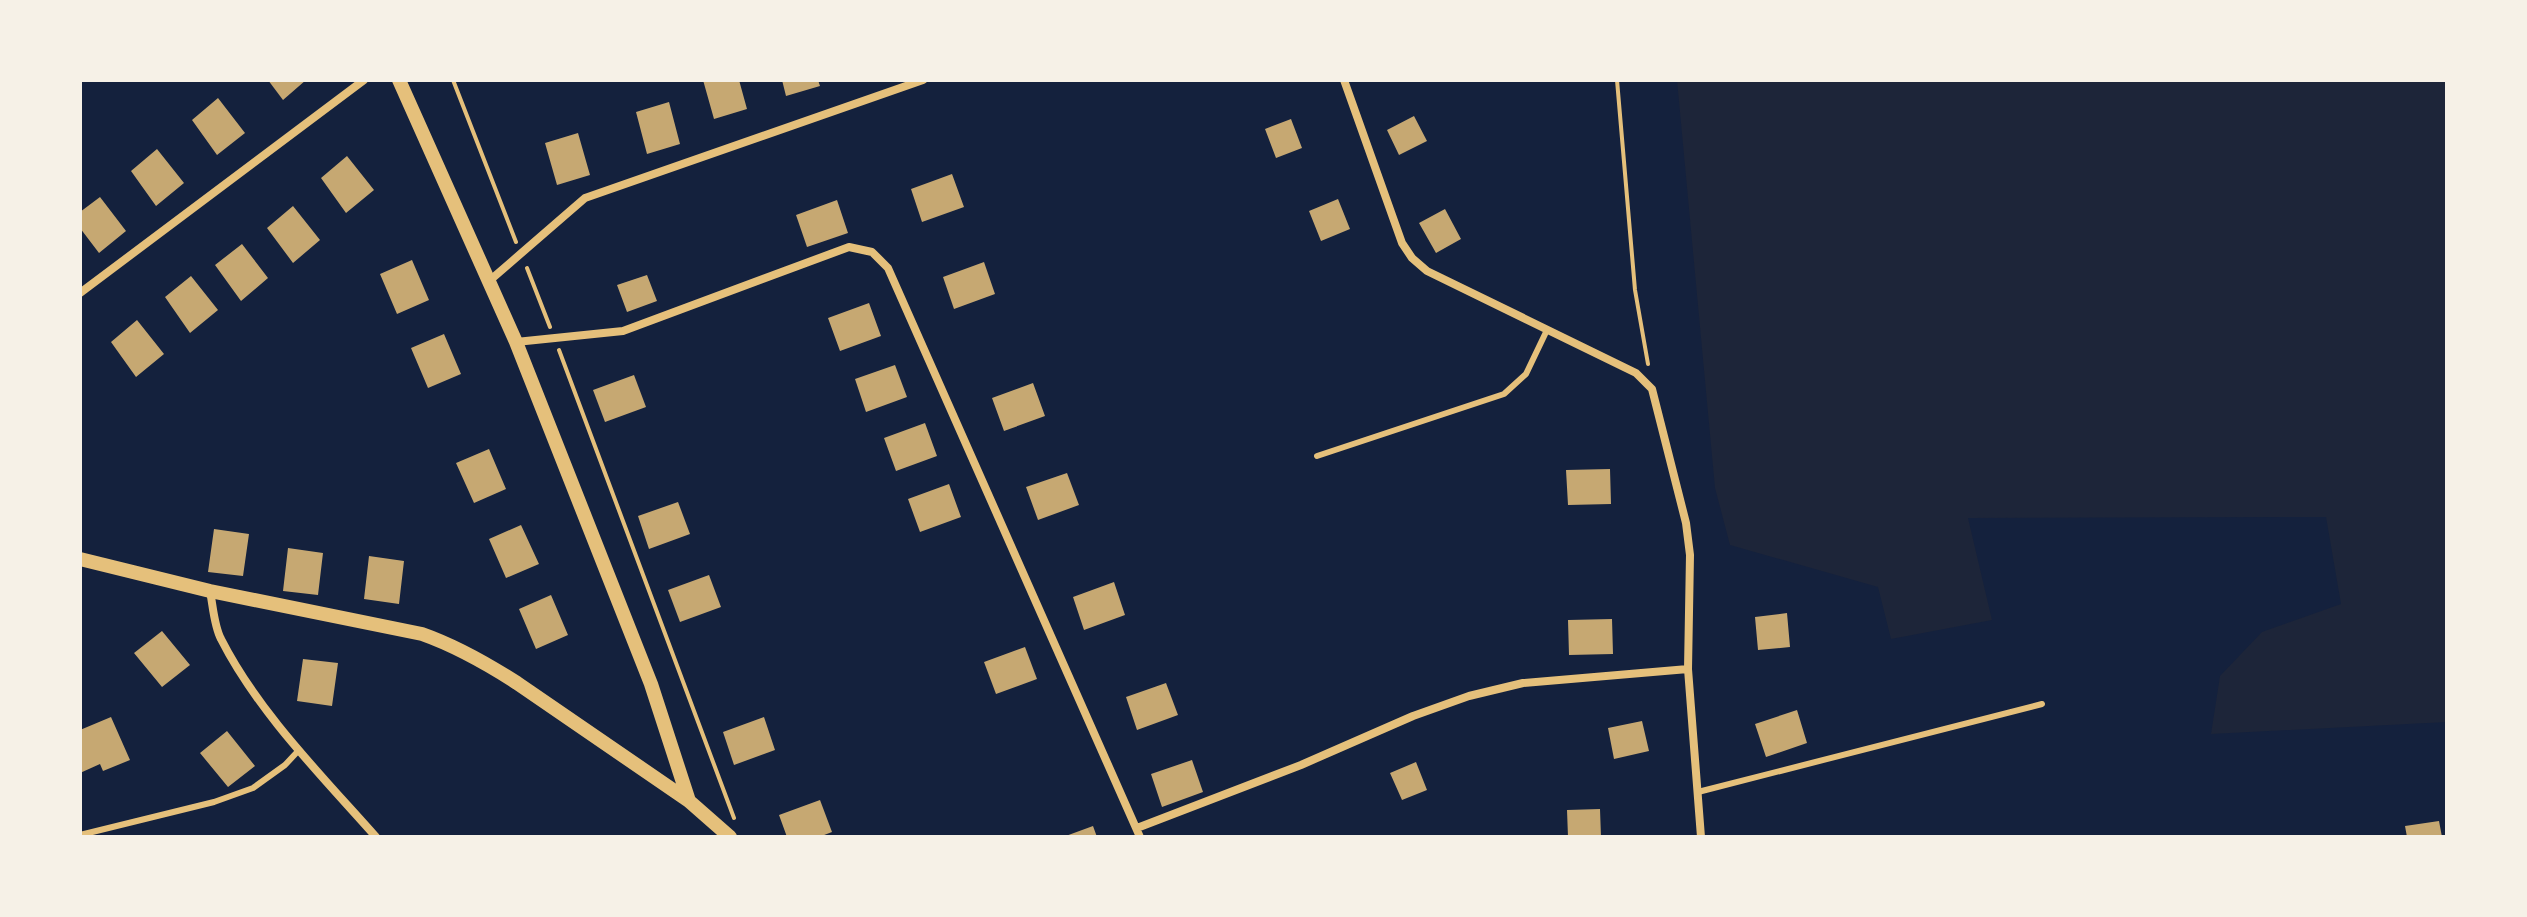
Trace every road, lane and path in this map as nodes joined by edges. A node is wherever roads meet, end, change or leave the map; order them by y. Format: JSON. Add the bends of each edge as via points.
{"nodes":[{"id":1,"x":364,"y":80,"type":"edge"},
{"id":2,"x":399,"y":80,"type":"edge"},
{"id":3,"x":453,"y":80,"type":"edge"},
{"id":4,"x":923,"y":80,"type":"edge"},
{"id":5,"x":1344,"y":80,"type":"edge"},
{"id":6,"x":1617,"y":80,"type":"edge"},
{"id":7,"x":521,"y":253,"type":"junction"},
{"id":8,"x":488,"y":282,"type":"junction"},
{"id":9,"x":80,"y":293,"type":"edge"},
{"id":10,"x":1547,"y":330,"type":"junction"},
{"id":11,"x":555,"y":338,"type":"junction"},
{"id":12,"x":516,"y":342,"type":"junction"},
{"id":13,"x":1652,"y":389,"type":"junction"},
{"id":14,"x":1317,"y":456,"type":"dead end"},
{"id":15,"x":80,"y":559,"type":"edge"},
{"id":16,"x":210,"y":591,"type":"junction"},
{"id":17,"x":1688,"y":669,"type":"junction"},
{"id":18,"x":2042,"y":704,"type":"dead end"},
{"id":19,"x":299,"y":750,"type":"junction"},
{"id":20,"x":1698,"y":792,"type":"junction"},
{"id":21,"x":689,"y":801,"type":"junction"},
{"id":22,"x":719,"y":832,"type":"edge"},
{"id":23,"x":734,"y":832,"type":"edge"},
{"id":24,"x":1138,"y":833,"type":"edge"},
{"id":25,"x":80,"y":835,"type":"edge"},
{"id":26,"x":376,"y":837,"type":"edge"},
{"id":27,"x":1701,"y":837,"type":"edge"}],
"edges":[{"from":1,"to":9,"type":"street"},
{"from":2,"to":8,"type":"street"},
{"from":3,"to":7,"type":"path"},
{"from":4,"to":7,"type":"street","via":[[585,198]]},
{"from":5,"to":10,"type":"street","via":[[1412,258],[1427,271]]},
{"from":6,"to":13,"type":"path","via":[[1635,290]]},
{"from":7,"to":8,"type":"street"},
{"from":7,"to":11,"type":"path"},
{"from":8,"to":12,"type":"street"},
{"from":10,"to":13,"type":"street","via":[[1636,373]]},
{"from":10,"to":14,"type":"lane","via":[[1526,374],[1504,394]]},
{"from":11,"to":12,"type":"street"},
{"from":11,"to":23,"type":"path"},
{"from":11,"to":24,"type":"street","via":[[623,331],[849,247],[872,252],[888,268]]},
{"from":12,"to":21,"type":"street","via":[[651,684]]},
{"from":13,"to":17,"type":"street","via":[[1690,555]]},
{"from":15,"to":16,"type":"street"},
{"from":16,"to":19,"type":"street","via":[[220,636]]},
{"from":16,"to":21,"type":"street","via":[[446,643],[508,677]]},
{"from":17,"to":20,"type":"street"},
{"from":17,"to":24,"type":"street","via":[[1523,683],[1469,696]]},
{"from":18,"to":20,"type":"lane"},
{"from":19,"to":25,"type":"lane","via":[[269,778],[234,796]]},
{"from":19,"to":26,"type":"street"},
{"from":20,"to":27,"type":"street"},
{"from":21,"to":22,"type":"street"},
{"from":22,"to":23,"type":"street"}]}
